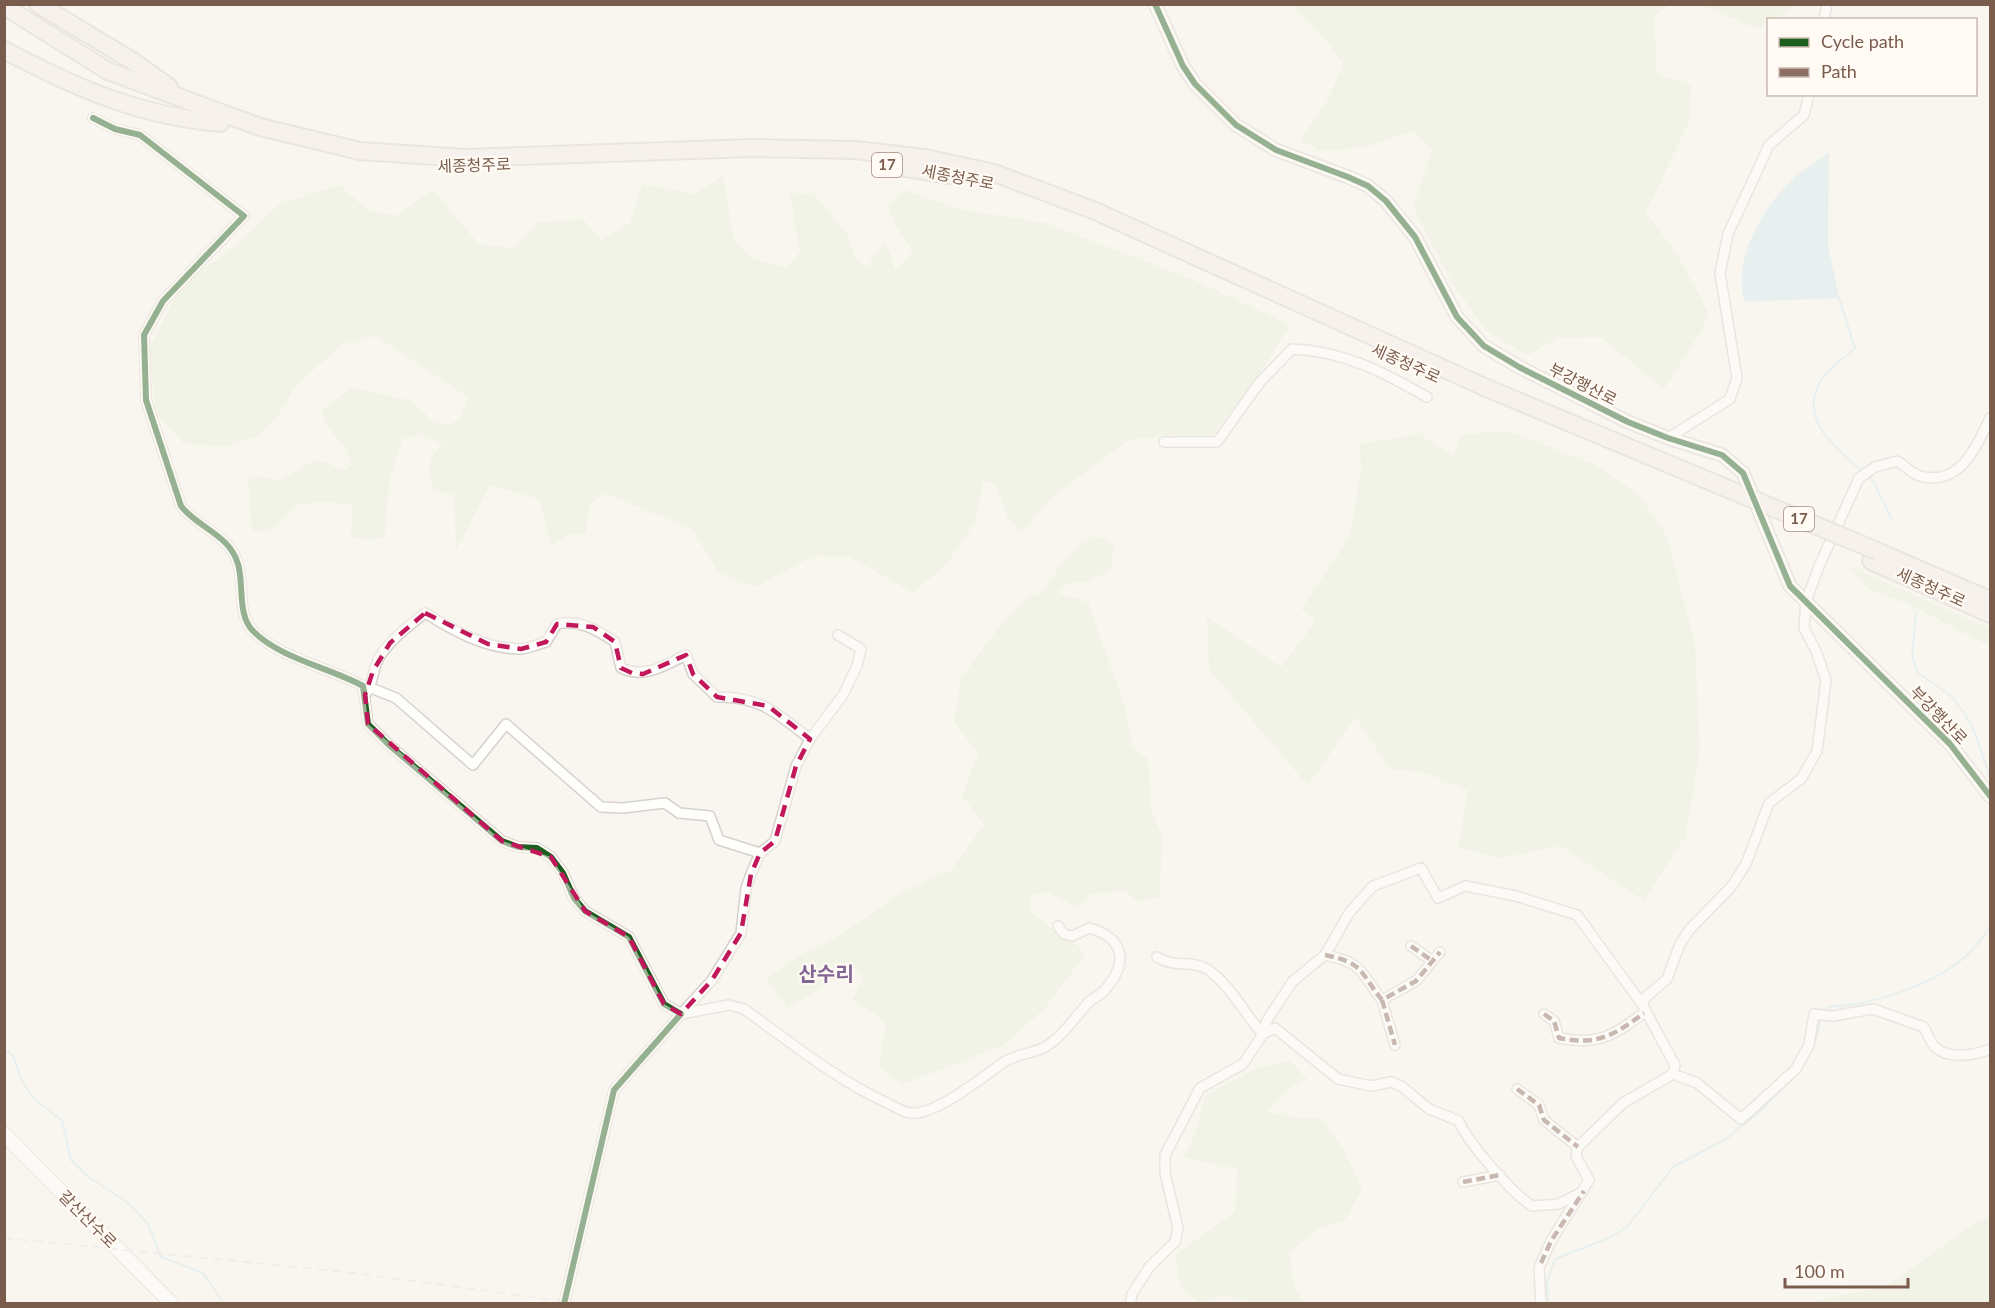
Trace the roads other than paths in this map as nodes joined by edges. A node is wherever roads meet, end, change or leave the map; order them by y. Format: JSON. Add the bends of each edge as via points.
{"nodes":[{"id":1,"x":38,"y":4,"type":"edge"},
{"id":2,"x":1155,"y":4,"type":"edge"},
{"id":3,"x":10,"y":16,"type":"edge"},
{"id":4,"x":4,"y":50,"type":"edge"},
{"id":5,"x":1809,"y":96,"type":"edge"},
{"id":6,"x":187,"y":100,"type":"junction"},
{"id":7,"x":93,"y":118,"type":"dead end"},
{"id":8,"x":220,"y":123,"type":"junction"},
{"id":9,"x":1427,"y":397,"type":"dead end"},
{"id":10,"x":1990,"y":418,"type":"edge"},
{"id":11,"x":1668,"y":438,"type":"junction"},
{"id":12,"x":1164,"y":442,"type":"dead end"},
{"id":13,"x":1721,"y":492,"type":"junction"},
{"id":14,"x":1874,"y":556,"type":"junction"},
{"id":15,"x":1990,"y":600,"type":"edge"},
{"id":16,"x":1806,"y":601,"type":"junction"},
{"id":17,"x":1990,"y":614,"type":"edge"},
{"id":18,"x":838,"y":635,"type":"dead end"},
{"id":19,"x":368,"y":692,"type":"junction"},
{"id":20,"x":810,"y":739,"type":"junction"},
{"id":21,"x":1990,"y":796,"type":"edge"},
{"id":22,"x":760,"y":853,"type":"junction"},
{"id":23,"x":1058,"y":926,"type":"dead end"},
{"id":24,"x":1411,"y":946,"type":"dead end"},
{"id":25,"x":1440,"y":952,"type":"dead end"},
{"id":26,"x":1325,"y":955,"type":"junction"},
{"id":27,"x":1158,"y":957,"type":"dead end"},
{"id":28,"x":1431,"y":960,"type":"junction"},
{"id":29,"x":1382,"y":1000,"type":"junction"},
{"id":30,"x":1643,"y":1008,"type":"junction"},
{"id":31,"x":681,"y":1014,"type":"junction"},
{"id":32,"x":1544,"y":1014,"type":"dead end"},
{"id":33,"x":1263,"y":1034,"type":"junction"},
{"id":34,"x":1395,"y":1045,"type":"dead end"},
{"id":35,"x":1990,"y":1049,"type":"edge"},
{"id":36,"x":1673,"y":1074,"type":"junction"},
{"id":37,"x":1517,"y":1089,"type":"dead end"},
{"id":38,"x":4,"y":1134,"type":"edge"},
{"id":39,"x":1578,"y":1147,"type":"junction"},
{"id":40,"x":1500,"y":1174,"type":"junction"},
{"id":41,"x":1463,"y":1182,"type":"dead end"},
{"id":42,"x":1584,"y":1191,"type":"junction"},
{"id":43,"x":172,"y":1304,"type":"edge"},
{"id":44,"x":564,"y":1304,"type":"edge"},
{"id":45,"x":1130,"y":1304,"type":"edge"},
{"id":46,"x":1541,"y":1304,"type":"edge"}],
"edges":[{"from":1,"to":6,"type":"highway","via":[[131,60]]},
{"from":2,"to":11,"type":"street","name":"부강행산로","via":[[1189,75],[1236,125],[1276,150],[1368,186],[1386,201],[1415,237],[1457,317],[1485,346],[1628,422]]},
{"from":3,"to":6,"type":"highway","name":"세종청주로","number":"17","via":[[108,71]]},
{"from":3,"to":8,"type":"highway","name":"세종청주로","number":"17","via":[[86,69],[162,103]]},
{"from":4,"to":8,"type":"highway","via":[[65,82],[134,108],[178,120]]},
{"from":5,"to":11,"type":"street","via":[[1804,115],[1769,145],[1728,234],[1720,273],[1737,378],[1730,399]]},
{"from":6,"to":13,"type":"highway","name":"세종청주로","number":"17","via":[[260,127],[360,151],[465,158],[751,148],[855,150],[925,158],[994,173],[1095,211]]},
{"from":7,"to":19,"type":"street","via":[[140,135],[244,216],[163,301],[144,335],[146,400],[181,507],[191,519],[223,538],[238,563],[250,629],[272,647],[343,675]]},
{"from":8,"to":13,"type":"highway","name":"세종청주로","number":"17","via":[[344,156],[431,167],[746,156],[845,159],[1010,187],[1400,361]]},
{"from":9,"to":12,"type":"street","via":[[1374,367],[1316,350],[1292,349],[1260,382],[1216,442]]},
{"from":10,"to":16,"type":"street","via":[[1977,447],[1959,469],[1946,477],[1924,477],[1897,461],[1860,477]]},
{"from":11,"to":16,"type":"street","name":"부강행산로","via":[[1722,455],[1743,473],[1781,568],[1790,586]]},
{"from":13,"to":14,"type":"highway","number":"17","bridge":true},
{"from":14,"to":15,"type":"highway","name":"세종청주로","number":"17"},
{"from":14,"to":17,"type":"highway","name":"세종청주로","number":"17"},
{"from":16,"to":21,"type":"street","name":"부강행산로","via":[[1950,744]]},
{"from":16,"to":30,"type":"street","via":[[1804,628],[1826,680],[1817,751],[1801,779],[1769,803],[1746,864],[1731,887],[1690,929],[1667,979],[1646,997]]},
{"from":18,"to":20,"type":"street","via":[[861,649],[857,666],[843,695]]},
{"from":19,"to":20,"type":"street","via":[[373,671],[390,643],[425,613],[456,632],[521,650],[546,642],[557,624],[565,622],[593,627],[615,642],[621,668],[632,673],[643,674],[686,655],[693,674],[717,697],[747,699],[768,706]]},
{"from":19,"to":22,"type":"street","via":[[396,698],[472,765],[506,724],[602,807],[665,804],[679,813],[710,816],[719,840]]},
{"from":19,"to":31,"type":"street","via":[[368,724],[502,841],[537,848],[551,857],[585,911],[629,937],[664,1004]]},
{"from":20,"to":22,"type":"street","via":[[796,766],[775,841]]},
{"from":22,"to":31,"type":"street","via":[[746,888],[741,933],[712,980]]},
{"from":23,"to":31,"type":"street","via":[[1064,934],[1072,936],[1090,928],[1106,933],[1117,943],[1121,963],[1114,979],[1045,1047],[1002,1062],[992,1073],[927,1111],[909,1113],[848,1084],[744,1009],[729,1005]]},
{"from":24,"to":28,"type":"street"},
{"from":25,"to":28,"type":"street"},
{"from":26,"to":29,"type":"street","via":[[1349,960],[1363,971]]},
{"from":26,"to":30,"type":"street","via":[[1349,913],[1373,886],[1421,868],[1438,898],[1465,886],[1516,896],[1577,915]]},
{"from":26,"to":33,"type":"street","via":[[1293,981],[1267,1020]]},
{"from":27,"to":33,"type":"street","via":[[1167,964],[1209,970]]},
{"from":28,"to":29,"type":"street","via":[[1416,981]]},
{"from":29,"to":34,"type":"street"},
{"from":30,"to":32,"type":"street","via":[[1608,1037],[1582,1042],[1559,1038],[1554,1021]]},
{"from":30,"to":36,"type":"street","via":[[1675,1065]]},
{"from":31,"to":44,"type":"street","via":[[614,1090]]},
{"from":33,"to":40,"type":"street","via":[[1275,1028],[1338,1078],[1371,1086],[1391,1082],[1401,1086],[1428,1109],[1459,1121]]},
{"from":33,"to":45,"type":"street","via":[[1243,1064],[1200,1088],[1165,1155],[1165,1173],[1178,1228],[1175,1242],[1150,1266]]},
{"from":35,"to":36,"type":"street","via":[[1972,1055],[1948,1054],[1934,1046],[1924,1026],[1873,1009],[1833,1016],[1815,1014],[1809,1045],[1796,1069],[1742,1119],[1697,1083]]},
{"from":36,"to":39,"type":"street","via":[[1623,1103]]},
{"from":37,"to":39,"type":"street","via":[[1539,1106],[1544,1120]]},
{"from":38,"to":43,"type":"main road","name":"갈산산수로"},
{"from":39,"to":42,"type":"street","via":[[1576,1155],[1589,1180]]},
{"from":40,"to":41,"type":"street"},
{"from":40,"to":42,"type":"street","via":[[1532,1206],[1559,1204]]},
{"from":42,"to":46,"type":"street","via":[[1539,1268]]}]}
